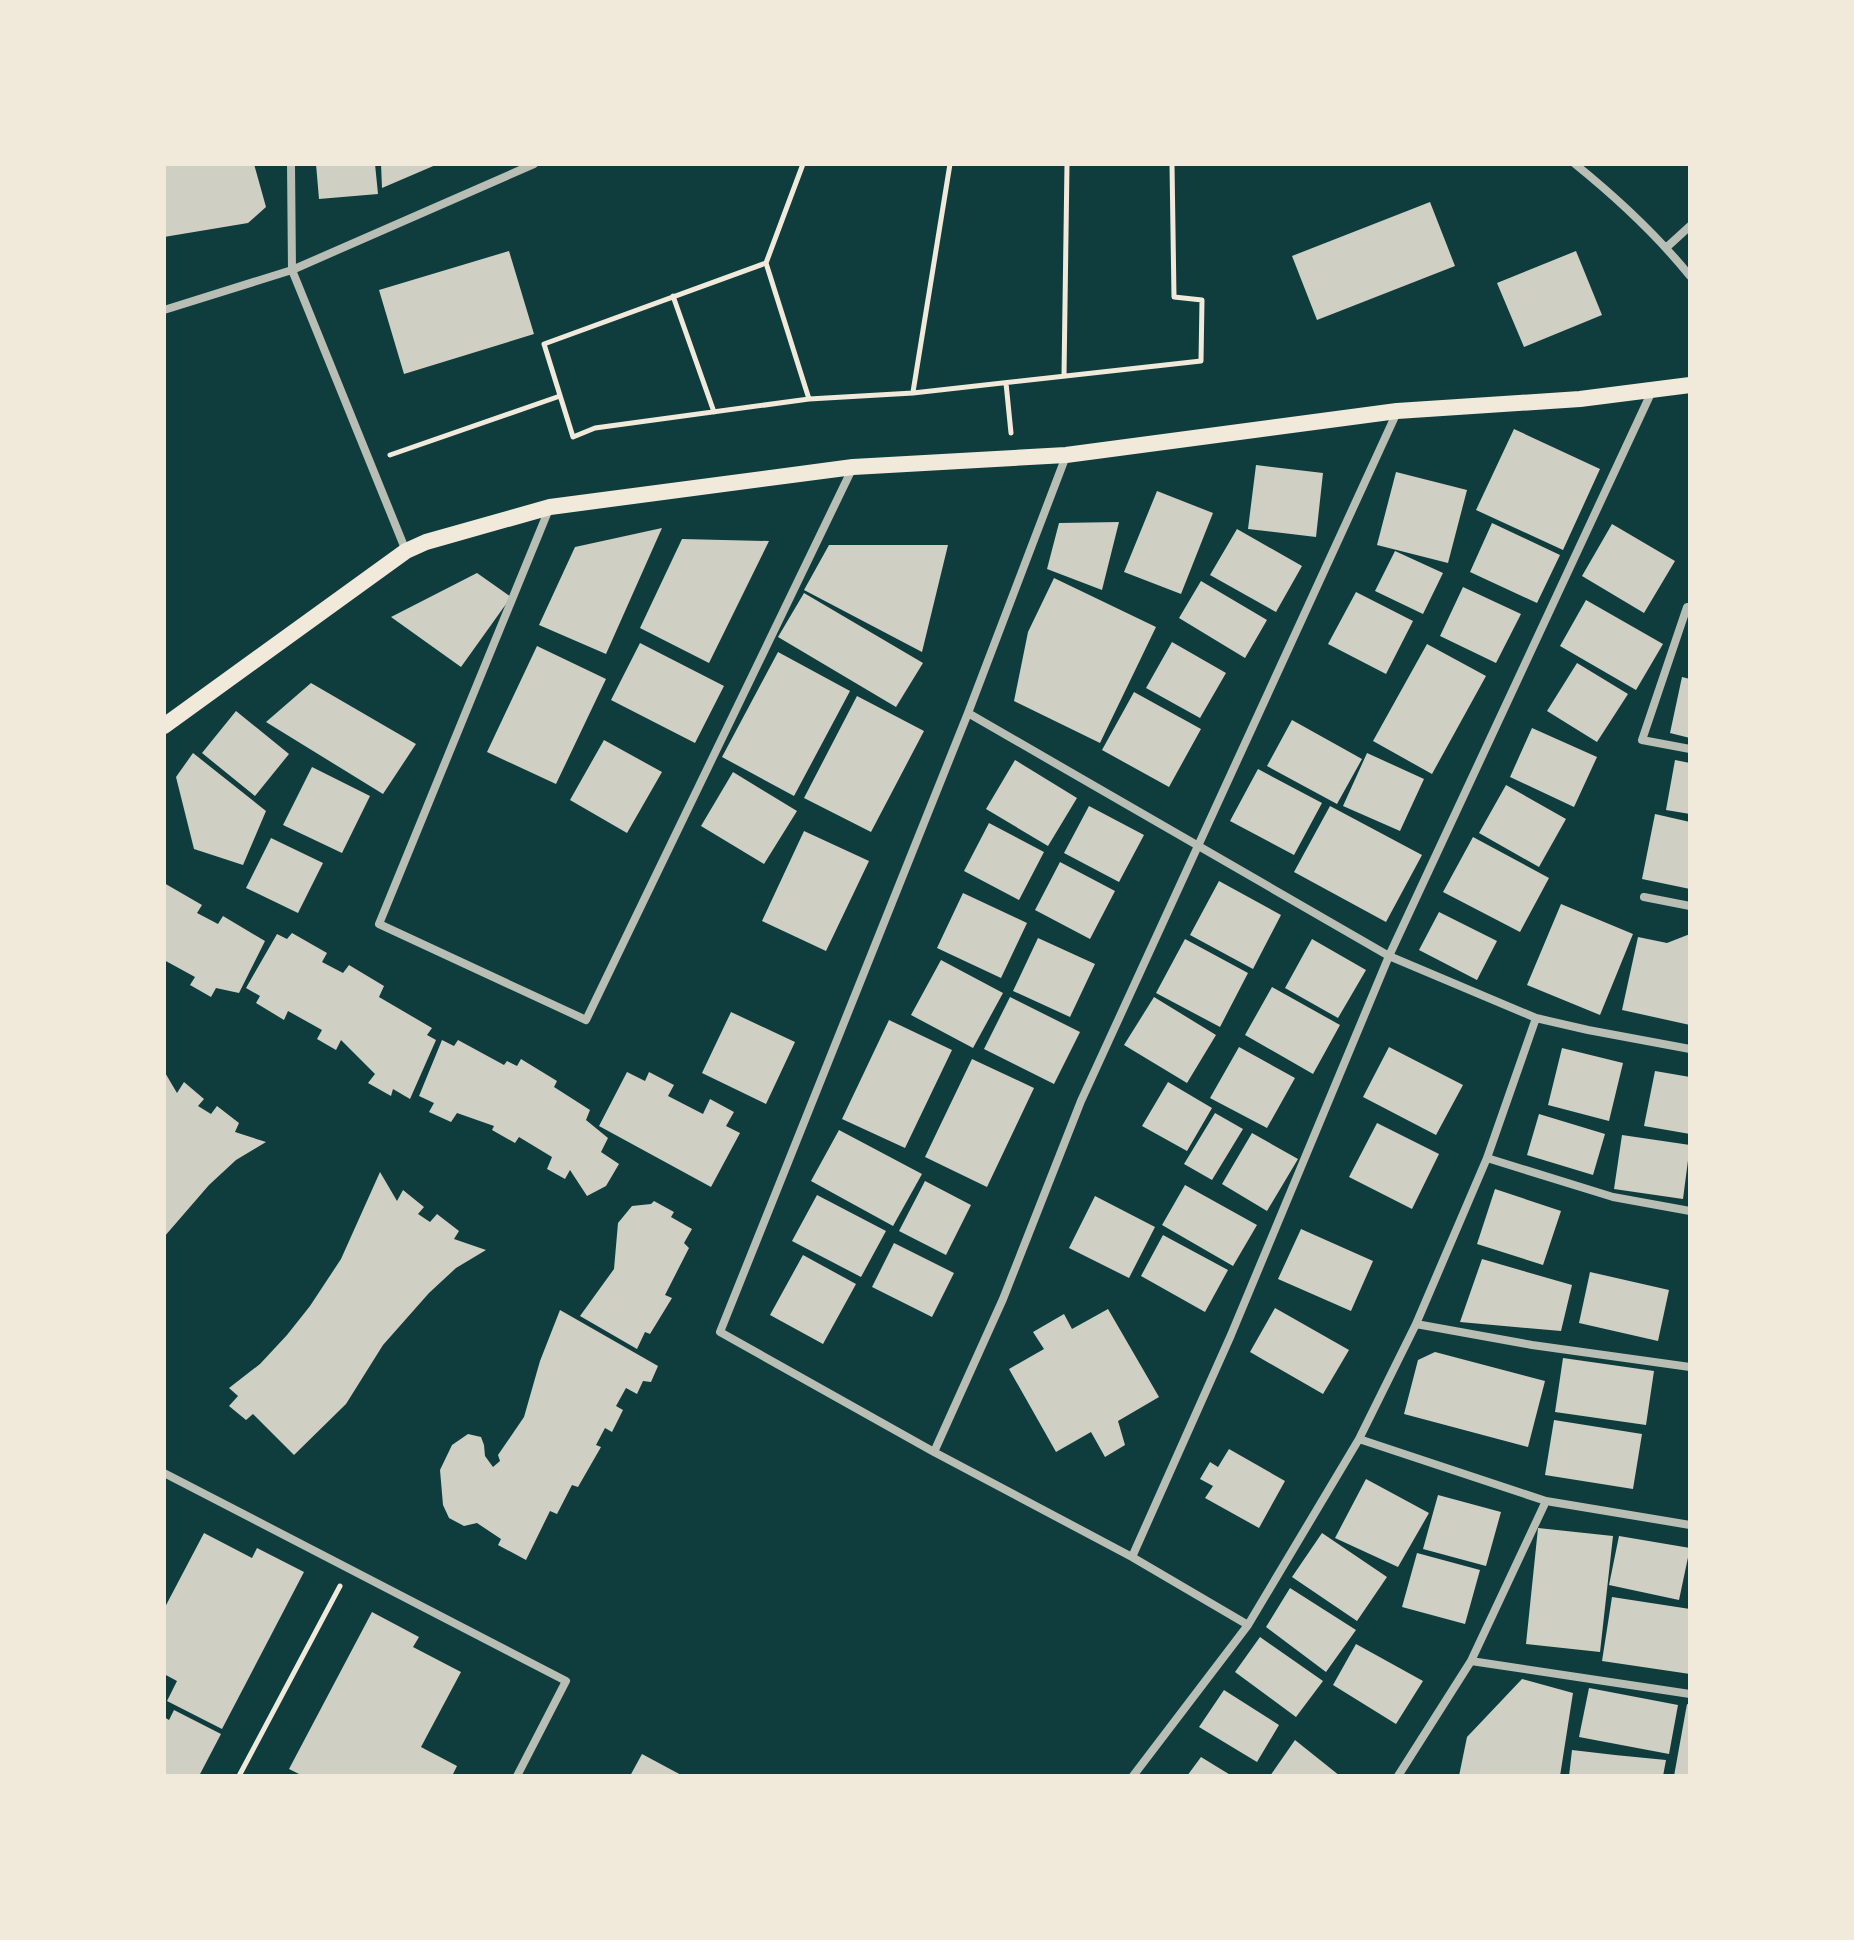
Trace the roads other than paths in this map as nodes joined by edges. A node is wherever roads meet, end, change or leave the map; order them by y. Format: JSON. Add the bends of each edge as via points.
{"nodes":[{"id":1,"x":291,"y":164,"type":"edge"},
{"id":2,"x":534,"y":164,"type":"edge"},
{"id":3,"x":1575,"y":164,"type":"edge"},
{"id":4,"x":1690,"y":226,"type":"edge"},
{"id":5,"x":1667,"y":247,"type":"junction"},
{"id":6,"x":292,"y":270,"type":"junction"},
{"id":7,"x":1690,"y":276,"type":"edge"},
{"id":8,"x":164,"y":310,"type":"edge"},
{"id":9,"x":1690,"y":385,"type":"edge"},
{"id":10,"x":1652,"y":391,"type":"junction"},
{"id":11,"x":1397,"y":411,"type":"junction"},
{"id":12,"x":1066,"y":455,"type":"junction"},
{"id":13,"x":853,"y":467,"type":"junction"},
{"id":14,"x":550,"y":507,"type":"junction"},
{"id":15,"x":406,"y":551,"type":"junction"},
{"id":16,"x":1690,"y":607,"type":"edge"},
{"id":17,"x":968,"y":713,"type":"junction"},
{"id":18,"x":164,"y":726,"type":"edge"},
{"id":19,"x":1690,"y":749,"type":"edge"},
{"id":20,"x":1199,"y":845,"type":"junction"},
{"id":21,"x":1644,"y":897,"type":"dead end"},
{"id":22,"x":1690,"y":906,"type":"edge"},
{"id":23,"x":1389,"y":956,"type":"junction"},
{"id":24,"x":1536,"y":1018,"type":"junction"},
{"id":25,"x":1690,"y":1049,"type":"edge"},
{"id":26,"x":1487,"y":1158,"type":"junction"},
{"id":27,"x":1690,"y":1211,"type":"edge"},
{"id":28,"x":1416,"y":1324,"type":"junction"},
{"id":29,"x":1690,"y":1367,"type":"edge"},
{"id":30,"x":1359,"y":1439,"type":"junction"},
{"id":31,"x":934,"y":1452,"type":"junction"},
{"id":32,"x":164,"y":1473,"type":"edge"},
{"id":33,"x":1546,"y":1501,"type":"junction"},
{"id":34,"x":1690,"y":1525,"type":"edge"},
{"id":35,"x":1132,"y":1557,"type":"junction"},
{"id":36,"x":1248,"y":1625,"type":"junction"},
{"id":37,"x":1471,"y":1661,"type":"junction"},
{"id":38,"x":1690,"y":1694,"type":"edge"},
{"id":39,"x":517,"y":1776,"type":"edge"},
{"id":40,"x":1133,"y":1776,"type":"edge"},
{"id":41,"x":1398,"y":1776,"type":"edge"}],
"edges":[{"from":1,"to":6,"type":"street"},
{"from":2,"to":6,"type":"street"},
{"from":3,"to":5,"type":"street"},
{"from":4,"to":5,"type":"street"},
{"from":5,"to":7,"type":"street"},
{"from":6,"to":8,"type":"street"},
{"from":6,"to":15,"type":"street"},
{"from":9,"to":10,"type":"main road"},
{"from":10,"to":11,"type":"main road"},
{"from":10,"to":23,"type":"street"},
{"from":11,"to":12,"type":"main road"},
{"from":11,"to":20,"type":"street"},
{"from":12,"to":13,"type":"main road"},
{"from":12,"to":17,"type":"street"},
{"from":13,"to":14,"type":"main road"},
{"from":13,"to":14,"type":"street","via":[[586,1020],[379,924]]},
{"from":14,"to":15,"type":"main road"},
{"from":15,"to":18,"type":"main road"},
{"from":16,"to":19,"type":"street","via":[[1642,740]]},
{"from":17,"to":20,"type":"street"},
{"from":17,"to":31,"type":"street","via":[[720,1332]]},
{"from":20,"to":23,"type":"street"},
{"from":20,"to":31,"type":"street","via":[[1081,1101],[1003,1299]]},
{"from":21,"to":22,"type":"street"},
{"from":23,"to":24,"type":"street"},
{"from":23,"to":35,"type":"street"},
{"from":24,"to":25,"type":"street"},
{"from":24,"to":26,"type":"street"},
{"from":26,"to":27,"type":"street","via":[[1613,1197]]},
{"from":26,"to":28,"type":"street"},
{"from":28,"to":29,"type":"street"},
{"from":28,"to":30,"type":"street"},
{"from":30,"to":33,"type":"street"},
{"from":30,"to":36,"type":"street"},
{"from":31,"to":35,"type":"street"},
{"from":32,"to":39,"type":"street","via":[[566,1681]]},
{"from":33,"to":34,"type":"street"},
{"from":33,"to":37,"type":"street"},
{"from":35,"to":36,"type":"street"},
{"from":36,"to":40,"type":"street"},
{"from":37,"to":38,"type":"street"},
{"from":37,"to":41,"type":"street"}]}
